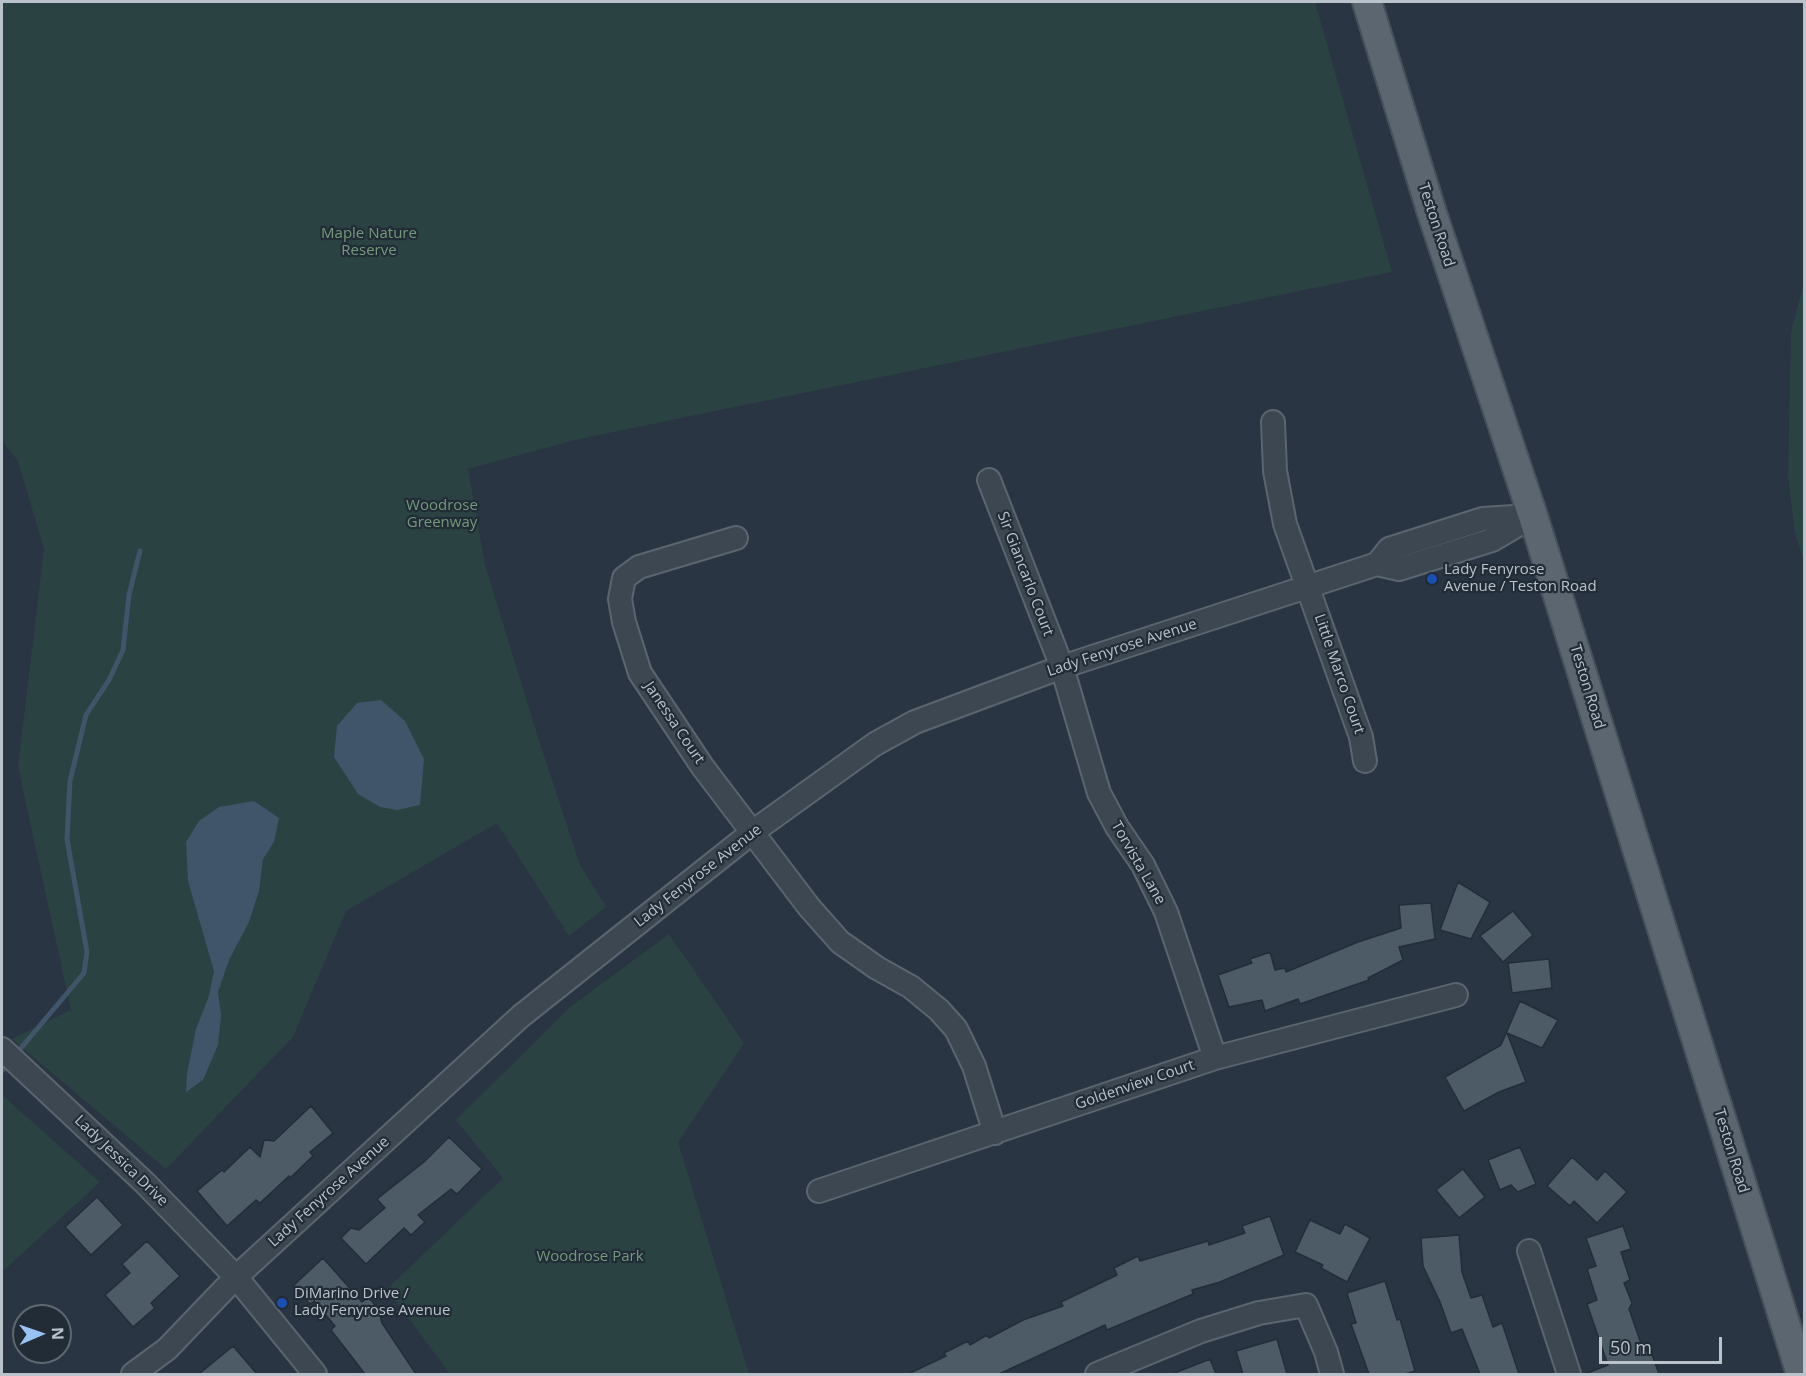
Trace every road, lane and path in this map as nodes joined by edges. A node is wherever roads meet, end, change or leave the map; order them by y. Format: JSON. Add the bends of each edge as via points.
{"nodes":[{"id":1,"x":1367,"y":2,"type":"edge"},
{"id":2,"x":1273,"y":422,"type":"dead end"},
{"id":3,"x":989,"y":480,"type":"dead end"},
{"id":4,"x":1533,"y":516,"type":"junction"},
{"id":5,"x":736,"y":538,"type":"dead end"},
{"id":6,"x":1309,"y":587,"type":"junction"},
{"id":7,"x":1062,"y":668,"type":"junction"},
{"id":8,"x":1365,"y":761,"type":"dead end"},
{"id":9,"x":754,"y":831,"type":"junction"},
{"id":10,"x":1456,"y":994,"type":"dead end"},
{"id":11,"x":2,"y":1049,"type":"edge"},
{"id":12,"x":1215,"y":1058,"type":"junction"},
{"id":13,"x":995,"y":1133,"type":"junction"},
{"id":14,"x":819,"y":1191,"type":"dead end"},
{"id":15,"x":1529,"y":1251,"type":"dead end"},
{"id":16,"x":236,"y":1277,"type":"junction"},
{"id":17,"x":133,"y":1374,"type":"edge"},
{"id":18,"x":315,"y":1374,"type":"edge"},
{"id":19,"x":1098,"y":1374,"type":"edge"},
{"id":20,"x":1332,"y":1374,"type":"edge"},
{"id":21,"x":1569,"y":1374,"type":"edge"},
{"id":22,"x":1801,"y":1374,"type":"edge"}],
"edges":[{"from":1,"to":4,"type":"main road","name":"Teston Road"},
{"from":2,"to":6,"type":"street","name":"Little Marco Court","via":[[1278,501]]},
{"from":3,"to":7,"type":"street","name":"Sir Giancarlo Court"},
{"from":4,"to":6,"type":"street","name":"Lady Fenyrose Avenue","via":[[1492,540],[1399,569],[1377,564]]},
{"from":4,"to":22,"type":"main road","name":"Teston Road"},
{"from":5,"to":9,"type":"street","name":"Janessa Court","via":[[639,567],[624,578],[620,599],[640,673],[702,766]]},
{"from":6,"to":7,"type":"street","name":"Lady Fenyrose Avenue"},
{"from":6,"to":8,"type":"street","name":"Little Marco Court","via":[[1361,736]]},
{"from":7,"to":9,"type":"street","name":"Lady Fenyrose Avenue","via":[[915,722],[874,744]]},
{"from":7,"to":12,"type":"street","name":"Torvista Lane","via":[[1099,794],[1166,912]]},
{"from":9,"to":13,"type":"street","name":"Janessa Court","via":[[809,907],[840,942],[910,987],[956,1029],[974,1066]]},
{"from":9,"to":16,"type":"street","name":"Lady Fenyrose Avenue","via":[[521,1016]]},
{"from":10,"to":12,"type":"street","name":"Goldenview Court"},
{"from":11,"to":16,"type":"street","name":"Lady Jessica Drive","via":[[145,1183]]},
{"from":12,"to":13,"type":"street","name":"Goldenview Court"},
{"from":13,"to":14,"type":"street","name":"Goldenview Court"},
{"from":15,"to":21,"type":"street"},
{"from":16,"to":17,"type":"street","name":"Lady Fenyrose Avenue","via":[[167,1349]]},
{"from":16,"to":18,"type":"street","name":"Lady Jessica Drive"},
{"from":19,"to":20,"type":"street","via":[[1201,1331],[1259,1313],[1306,1305]]}]}
